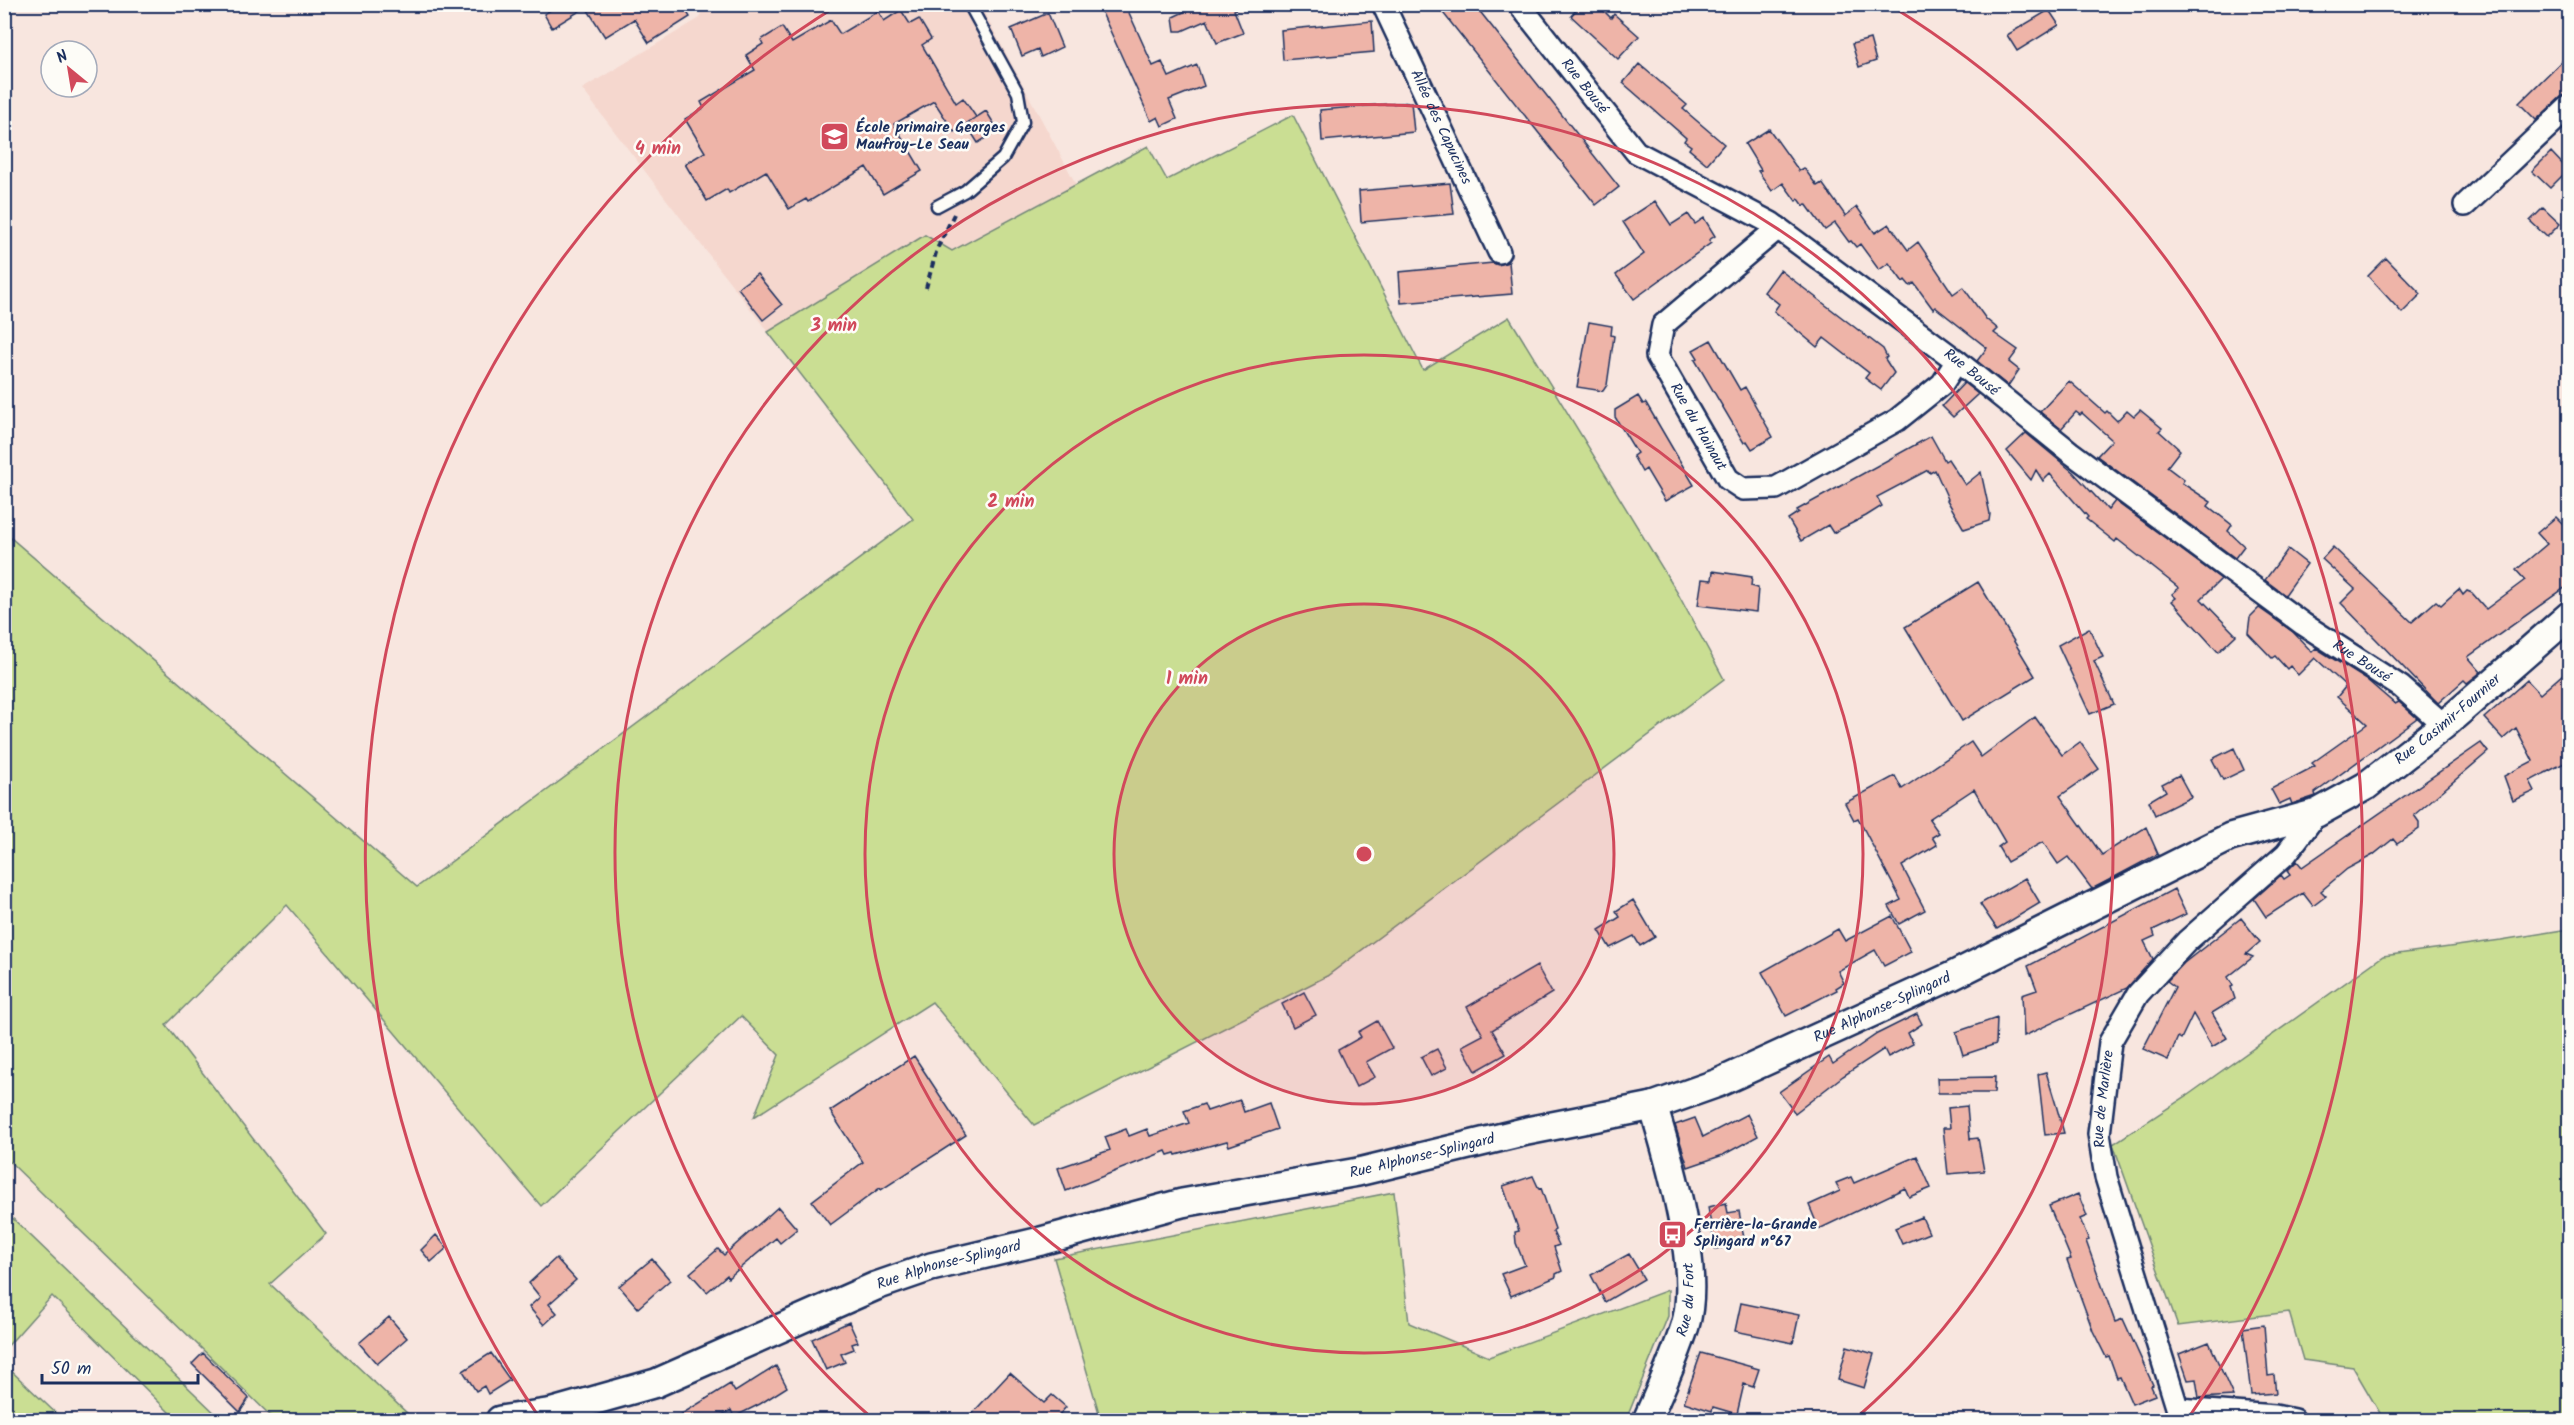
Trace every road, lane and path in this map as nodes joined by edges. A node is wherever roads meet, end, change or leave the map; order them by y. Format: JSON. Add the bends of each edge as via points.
{"nodes":[{"id":1,"x":969,"y":4,"type":"edge"},
{"id":2,"x":1383,"y":4,"type":"edge"},
{"id":3,"x":1519,"y":4,"type":"edge"},
{"id":4,"x":2570,"y":106,"type":"edge"},
{"id":5,"x":965,"y":191,"type":"junction"},
{"id":6,"x":2465,"y":205,"type":"dead end"},
{"id":7,"x":937,"y":206,"type":"dead end"},
{"id":8,"x":1778,"y":228,"type":"junction"},
{"id":9,"x":1499,"y":252,"type":"dead end"},
{"id":10,"x":926,"y":288,"type":"dead end"},
{"id":11,"x":1957,"y":361,"type":"junction"},
{"id":12,"x":2570,"y":615,"type":"edge"},
{"id":13,"x":2444,"y":725,"type":"junction"},
{"id":14,"x":2317,"y":813,"type":"junction"},
{"id":15,"x":1653,"y":1106,"type":"junction"},
{"id":16,"x":2179,"y":1415,"type":"edge"},
{"id":17,"x":500,"y":1420,"type":"edge"},
{"id":18,"x":1647,"y":1420,"type":"edge"},
{"id":19,"x":2294,"y":1420,"type":"edge"}],
"edges":[{"from":1,"to":5,"type":"lane","via":[[1018,93],[1023,122],[1003,158]]},
{"from":2,"to":9,"type":"street","name":"Allée des Capucines"},
{"from":3,"to":8,"type":"street","name":"Rue Bousé","via":[[1636,152]]},
{"from":4,"to":6,"type":"street"},
{"from":5,"to":7,"type":"lane"},
{"from":5,"to":10,"type":"path","via":[[937,249]]},
{"from":8,"to":11,"type":"street","name":"Rue Bousé"},
{"from":8,"to":11,"type":"street","name":"Rue du Hainaut","via":[[1663,325],[1657,356],[1728,479],[1743,489],[1776,488],[1897,420],[1942,384]]},
{"from":11,"to":13,"type":"street","name":"Rue Bousé","via":[[2070,452],[2303,624],[2401,687]]},
{"from":12,"to":13,"type":"street","name":"Rue Casimir-Fournier"},
{"from":13,"to":14,"type":"street","name":"Rue Casimir-Fournier","via":[[2367,786]]},
{"from":14,"to":15,"type":"street","name":"Rue Alphonse-Splingard","via":[[2230,837],[1834,1031],[1718,1083]]},
{"from":14,"to":16,"type":"street","name":"Rue de Marlière","via":[[2286,854],[2187,940],[2138,994],[2110,1042],[2099,1134],[2106,1177]]},
{"from":15,"to":17,"type":"street","name":"Rue Alphonse-Splingard","via":[[1527,1131],[1358,1172],[1182,1203],[931,1267],[876,1286],[656,1383],[553,1412]]},
{"from":15,"to":18,"type":"street","name":"Rue du Fort","via":[[1681,1215],[1689,1282],[1685,1325]]},
{"from":16,"to":19,"type":"street","via":[[2275,1416]]}]}
